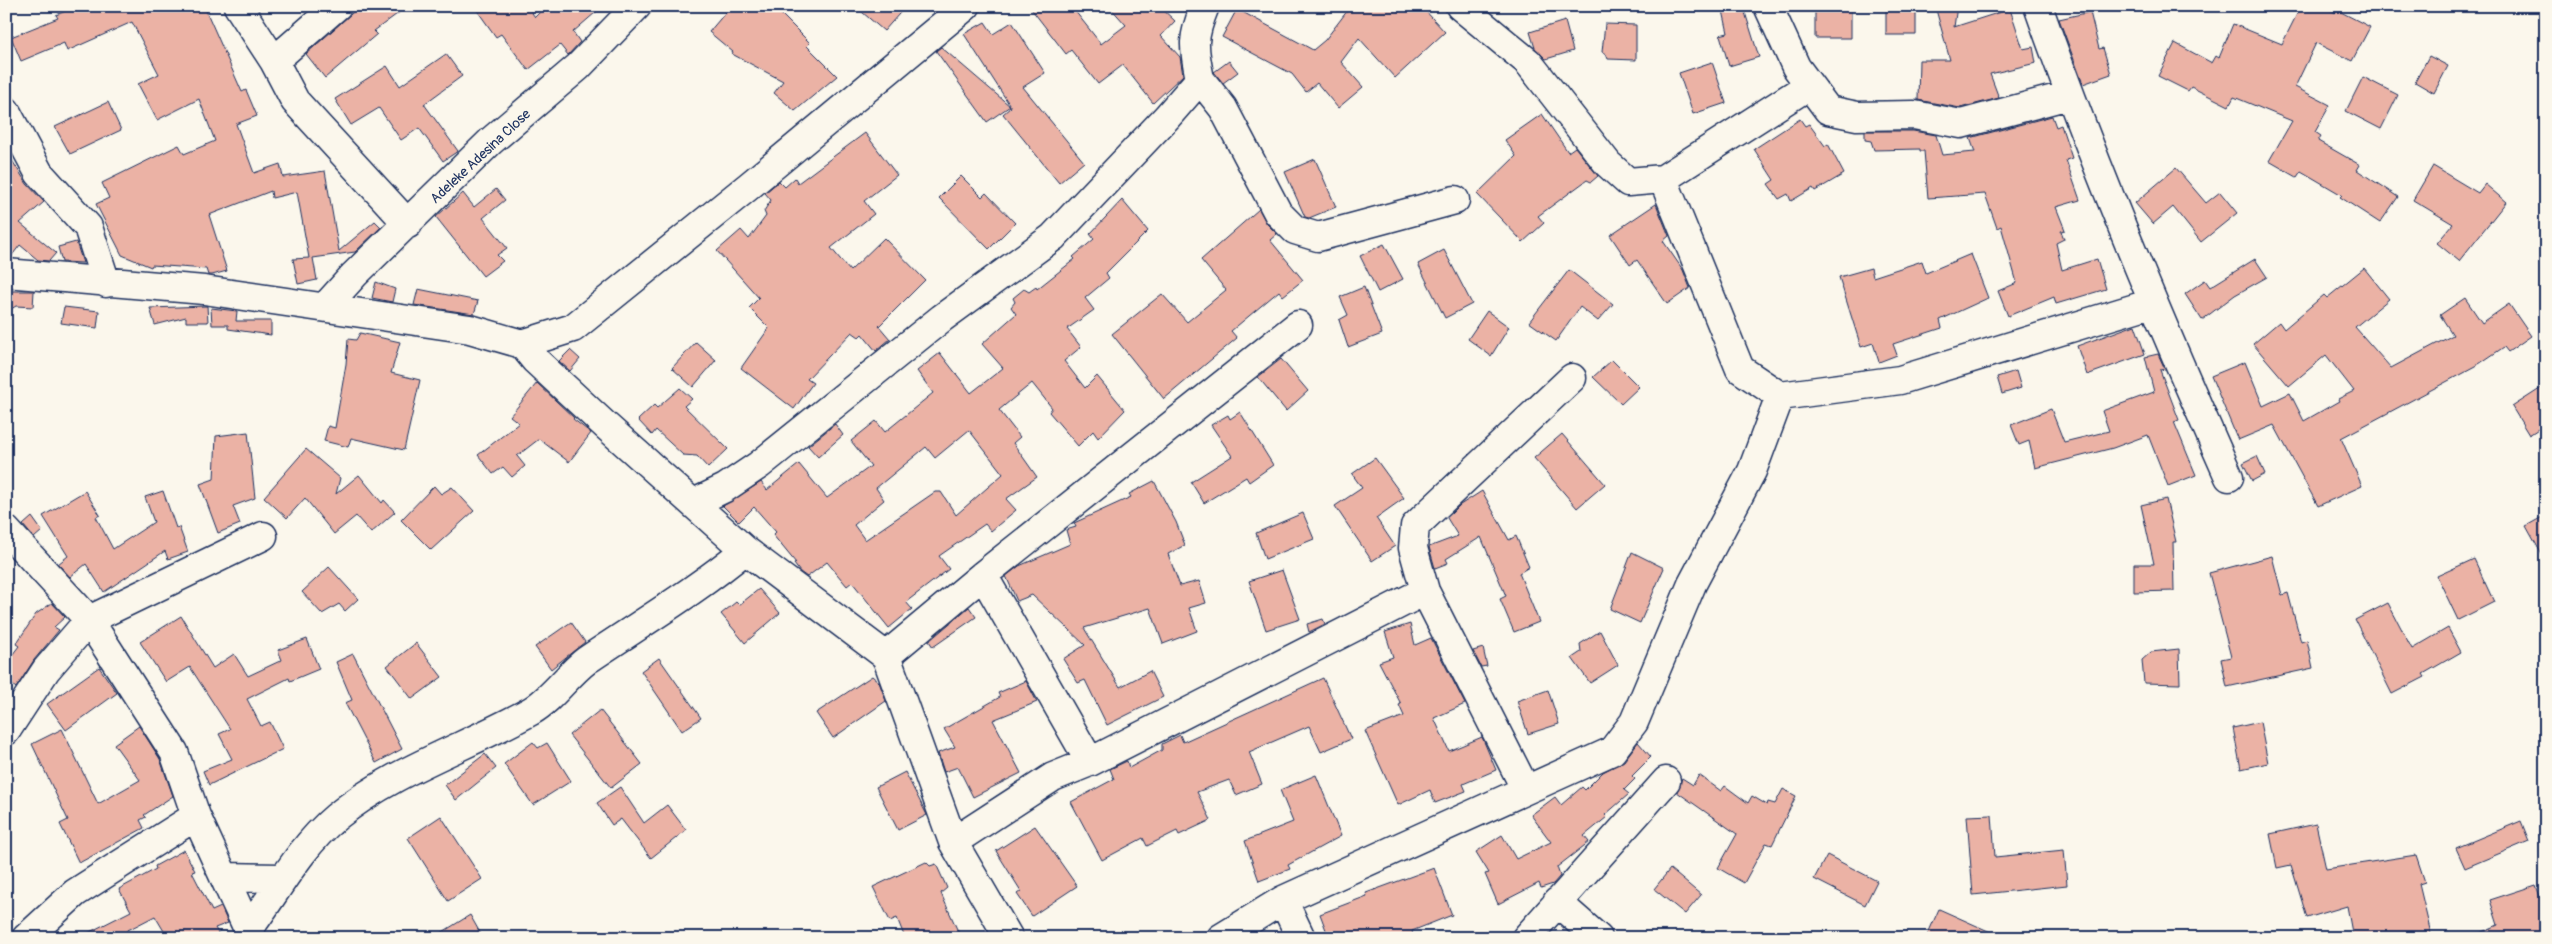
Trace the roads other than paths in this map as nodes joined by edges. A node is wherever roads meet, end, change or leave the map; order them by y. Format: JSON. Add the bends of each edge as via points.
{"nodes":[{"id":1,"x":238,"y":6,"type":"edge"},
{"id":2,"x":337,"y":6,"type":"edge"},
{"id":3,"x":637,"y":6,"type":"edge"},
{"id":4,"x":966,"y":6,"type":"edge"},
{"id":5,"x":1205,"y":6,"type":"edge"},
{"id":6,"x":1460,"y":6,"type":"edge"},
{"id":7,"x":1768,"y":6,"type":"edge"},
{"id":8,"x":2038,"y":6,"type":"edge"},
{"id":9,"x":274,"y":61,"type":"junction"},
{"id":10,"x":1200,"y":79,"type":"junction"},
{"id":11,"x":1808,"y":86,"type":"junction"},
{"id":12,"x":2069,"y":95,"type":"junction"},
{"id":13,"x":6,"y":111,"type":"edge"},
{"id":14,"x":1662,"y":179,"type":"junction"},
{"id":15,"x":1455,"y":200,"type":"dead end"},
{"id":16,"x":408,"y":224,"type":"junction"},
{"id":17,"x":6,"y":273,"type":"edge"},
{"id":18,"x":106,"y":283,"type":"junction"},
{"id":19,"x":2152,"y":303,"type":"junction"},
{"id":20,"x":325,"y":307,"type":"junction"},
{"id":21,"x":1298,"y":324,"type":"dead end"},
{"id":22,"x":522,"y":344,"type":"junction"},
{"id":23,"x":1572,"y":378,"type":"dead end"},
{"id":24,"x":1780,"y":396,"type":"junction"},
{"id":25,"x":2229,"y":477,"type":"dead end"},
{"id":26,"x":694,"y":503,"type":"junction"},
{"id":27,"x":6,"y":530,"type":"edge"},
{"id":28,"x":262,"y":536,"type":"dead end"},
{"id":29,"x":745,"y":550,"type":"junction"},
{"id":30,"x":983,"y":575,"type":"junction"},
{"id":31,"x":1425,"y":591,"type":"junction"},
{"id":32,"x":89,"y":620,"type":"junction"},
{"id":33,"x":886,"y":656,"type":"junction"},
{"id":34,"x":6,"y":731,"type":"edge"},
{"id":35,"x":1090,"y":762,"type":"junction"},
{"id":36,"x":1666,"y":781,"type":"dead end"},
{"id":37,"x":1526,"y":790,"type":"junction"},
{"id":38,"x":196,"y":816,"type":"junction"},
{"id":39,"x":953,"y":842,"type":"junction"},
{"id":40,"x":224,"y":878,"type":"junction"},
{"id":41,"x":282,"y":878,"type":"junction"},
{"id":42,"x":1283,"y":900,"type":"junction"},
{"id":43,"x":1557,"y":902,"type":"junction"},
{"id":44,"x":250,"y":934,"type":"edge"},
{"id":45,"x":26,"y":938,"type":"edge"},
{"id":46,"x":1009,"y":938,"type":"edge"},
{"id":47,"x":1221,"y":938,"type":"edge"},
{"id":48,"x":1301,"y":938,"type":"edge"},
{"id":49,"x":1526,"y":938,"type":"edge"},
{"id":50,"x":1598,"y":938,"type":"edge"}],
"edges":[{"from":1,"to":9,"type":"street"},
{"from":2,"to":9,"type":"street"},
{"from":3,"to":16,"type":"street","name":"Adeleke Adesina Close","via":[[578,67],[491,141]]},
{"from":4,"to":22,"type":"street","via":[[574,328]]},
{"from":5,"to":10,"type":"street","via":[[1195,29],[1194,48]]},
{"from":6,"to":14,"type":"street","via":[[1528,62],[1608,164],[1628,182]]},
{"from":7,"to":11,"type":"street"},
{"from":8,"to":12,"type":"street"},
{"from":9,"to":16,"type":"street","via":[[296,100]]},
{"from":10,"to":15,"type":"street","via":[[1223,108],[1278,213],[1295,230],[1318,238]]},
{"from":10,"to":26,"type":"street","via":[[1054,237],[942,318],[759,465],[725,488]]},
{"from":11,"to":12,"type":"street","via":[[1828,110],[1857,116],[1914,116],[1961,124]]},
{"from":11,"to":14,"type":"street"},
{"from":12,"to":19,"type":"street"},
{"from":13,"to":18,"type":"street","via":[[40,173],[88,227]]},
{"from":14,"to":24,"type":"street","via":[[1740,369]]},
{"from":16,"to":20,"type":"street","name":"Adeleke Adesina Close"},
{"from":17,"to":18,"type":"street"},
{"from":18,"to":20,"type":"street","via":[[204,290]]},
{"from":19,"to":24,"type":"street","via":[[1900,380]]},
{"from":19,"to":25,"type":"street"},
{"from":20,"to":22,"type":"street","via":[[470,329]]},
{"from":21,"to":30,"type":"street"},
{"from":22,"to":26,"type":"street","via":[[605,425]]},
{"from":23,"to":31,"type":"street","via":[[1415,526],[1413,548]]},
{"from":24,"to":37,"type":"street","via":[[1752,471],[1692,584],[1634,722],[1612,751]]},
{"from":26,"to":29,"type":"street"},
{"from":27,"to":32,"type":"street"},
{"from":28,"to":32,"type":"street"},
{"from":29,"to":33,"type":"street"},
{"from":29,"to":41,"type":"street","via":[[720,571],[585,662],[534,709],[388,782],[336,817],[306,846]]},
{"from":30,"to":33,"type":"street"},
{"from":30,"to":35,"type":"street"},
{"from":31,"to":35,"type":"street"},
{"from":31,"to":37,"type":"street"},
{"from":32,"to":34,"type":"street","via":[[46,670]]},
{"from":32,"to":38,"type":"street","via":[[174,752]]},
{"from":33,"to":39,"type":"street"},
{"from":35,"to":39,"type":"street","via":[[1053,778]]},
{"from":36,"to":43,"type":"street"},
{"from":37,"to":42,"type":"street"},
{"from":38,"to":40,"type":"street"},
{"from":38,"to":45,"type":"street","via":[[76,893]]},
{"from":39,"to":46,"type":"street"},
{"from":40,"to":41,"type":"street"},
{"from":40,"to":44,"type":"street"},
{"from":41,"to":44,"type":"street"},
{"from":42,"to":47,"type":"street"},
{"from":42,"to":48,"type":"street"},
{"from":43,"to":49,"type":"street"},
{"from":43,"to":50,"type":"street"}]}
